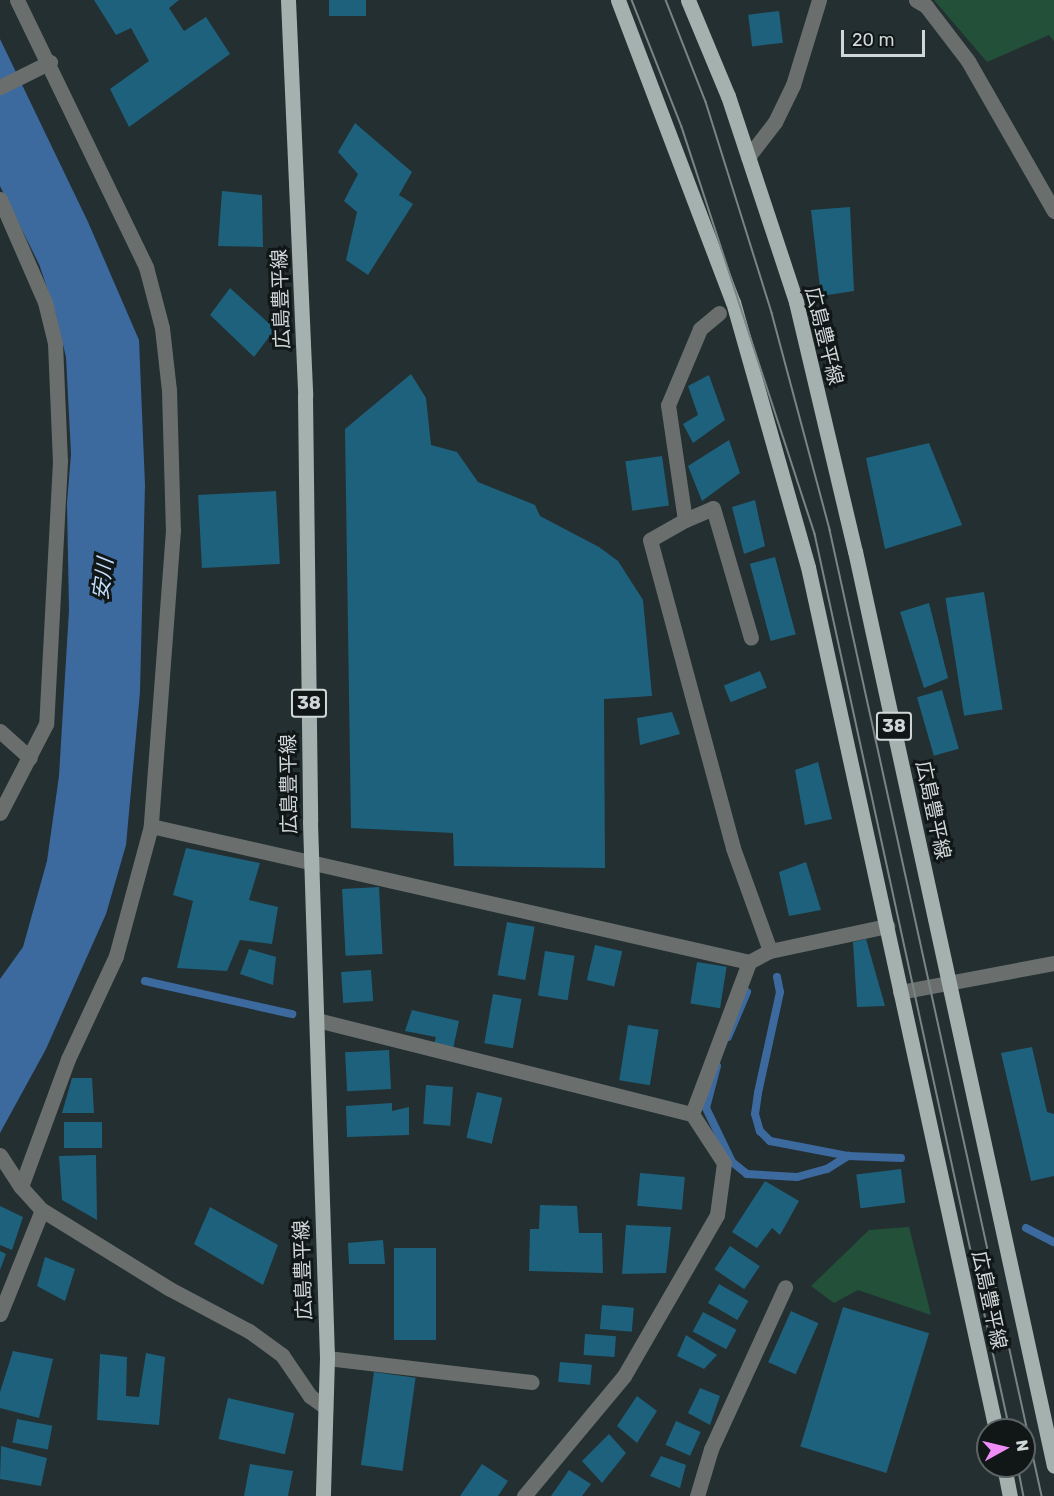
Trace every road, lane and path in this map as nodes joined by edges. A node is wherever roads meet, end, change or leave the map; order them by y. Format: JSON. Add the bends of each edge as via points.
{"nodes":[{"id":1,"x":17,"y":0,"type":"edge"},
{"id":2,"x":288,"y":0,"type":"edge"},
{"id":3,"x":618,"y":0,"type":"edge"},
{"id":4,"x":688,"y":0,"type":"edge"},
{"id":5,"x":819,"y":0,"type":"edge"},
{"id":6,"x":916,"y":0,"type":"edge"},
{"id":7,"x":50,"y":62,"type":"junction"},
{"id":8,"x":0,"y":87,"type":"edge"},
{"id":9,"x":748,"y":157,"type":"junction"},
{"id":10,"x":0,"y":200,"type":"edge"},
{"id":11,"x":1054,"y":211,"type":"edge"},
{"id":12,"x":719,"y":313,"type":"dead end"},
{"id":13,"x":685,"y":520,"type":"junction"},
{"id":14,"x":752,"y":638,"type":"dead end"},
{"id":15,"x":0,"y":731,"type":"edge"},
{"id":16,"x":30,"y":758,"type":"junction"},
{"id":17,"x":0,"y":813,"type":"edge"},
{"id":18,"x":151,"y":826,"type":"junction"},
{"id":19,"x":312,"y":864,"type":"junction"},
{"id":20,"x":887,"y":926,"type":"junction"},
{"id":21,"x":770,"y":951,"type":"junction"},
{"id":22,"x":749,"y":962,"type":"junction"},
{"id":23,"x":1054,"y":963,"type":"edge"},
{"id":24,"x":950,"y":983,"type":"junction"},
{"id":25,"x":900,"y":992,"type":"junction"},
{"id":26,"x":317,"y":1020,"type":"junction"},
{"id":27,"x":692,"y":1114,"type":"junction"},
{"id":28,"x":3,"y":1159,"type":"edge"},
{"id":29,"x":21,"y":1187,"type":"junction"},
{"id":30,"x":42,"y":1210,"type":"junction"},
{"id":31,"x":785,"y":1287,"type":"dead end"},
{"id":32,"x":0,"y":1314,"type":"edge"},
{"id":33,"x":327,"y":1358,"type":"junction"},
{"id":34,"x":532,"y":1382,"type":"dead end"},
{"id":35,"x":325,"y":1407,"type":"junction"},
{"id":36,"x":993,"y":1418,"type":"edge"},
{"id":37,"x":1054,"y":1466,"type":"edge"},
{"id":38,"x":1006,"y":1478,"type":"edge"},
{"id":39,"x":323,"y":1496,"type":"edge"},
{"id":40,"x":524,"y":1496,"type":"edge"},
{"id":41,"x":697,"y":1496,"type":"edge"},
{"id":42,"x":1010,"y":1496,"type":"edge"}],
"edges":[{"from":1,"to":7,"type":"street"},
{"from":2,"to":19,"type":"main road","name":"広島豊平線","number":"38","via":[[305,396]]},
{"from":3,"to":20,"type":"main road","name":"広島豊平線","number":"38","via":[[733,302],[784,477],[808,567]]},
{"from":4,"to":9,"type":"main road","name":"広島豊平線","number":"38","via":[[728,96]]},
{"from":5,"to":9,"type":"street","via":[[793,86],[775,122]]},
{"from":6,"to":11,"type":"street","via":[[926,6],[968,61]]},
{"from":7,"to":8,"type":"street"},
{"from":7,"to":18,"type":"street","via":[[146,267],[162,328],[169,390],[173,530]]},
{"from":9,"to":24,"type":"main road","name":"広島豊平線","number":"38","via":[[796,302]]},
{"from":10,"to":16,"type":"street","via":[[45,302],[55,343],[60,461],[53,630],[46,724]]},
{"from":12,"to":13,"type":"street","via":[[700,329],[668,405]]},
{"from":13,"to":14,"type":"street","via":[[713,508]]},
{"from":13,"to":21,"type":"street","via":[[650,540],[733,848]]},
{"from":15,"to":16,"type":"street"},
{"from":16,"to":17,"type":"street"},
{"from":18,"to":19,"type":"street","via":[[302,858]]},
{"from":18,"to":29,"type":"street","via":[[116,956],[68,1059]]},
{"from":19,"to":22,"type":"street"},
{"from":19,"to":26,"type":"main road","name":"広島豊平線","number":"38"},
{"from":20,"to":21,"type":"street"},
{"from":20,"to":25,"type":"main road","name":"広島豊平線","number":"38"},
{"from":21,"to":22,"type":"street"},
{"from":22,"to":27,"type":"street"},
{"from":23,"to":24,"type":"street"},
{"from":24,"to":25,"type":"street"},
{"from":24,"to":37,"type":"main road","name":"広島豊平線","number":"38"},
{"from":25,"to":36,"type":"main road","name":"広島豊平線","number":"38"},
{"from":26,"to":27,"type":"street"},
{"from":26,"to":33,"type":"main road","name":"広島豊平線","number":"38"},
{"from":27,"to":40,"type":"street","via":[[723,1163],[717,1215],[624,1376]]},
{"from":28,"to":29,"type":"street"},
{"from":29,"to":30,"type":"street"},
{"from":30,"to":32,"type":"street"},
{"from":30,"to":35,"type":"street","via":[[170,1289],[249,1332],[282,1355],[310,1396]]},
{"from":31,"to":41,"type":"street","via":[[711,1449]]},
{"from":33,"to":34,"type":"street"},
{"from":33,"to":35,"type":"main road","name":"広島豊平線","number":"38"},
{"from":35,"to":39,"type":"main road","name":"広島豊平線","number":"38"},
{"from":38,"to":42,"type":"main road"}]}
